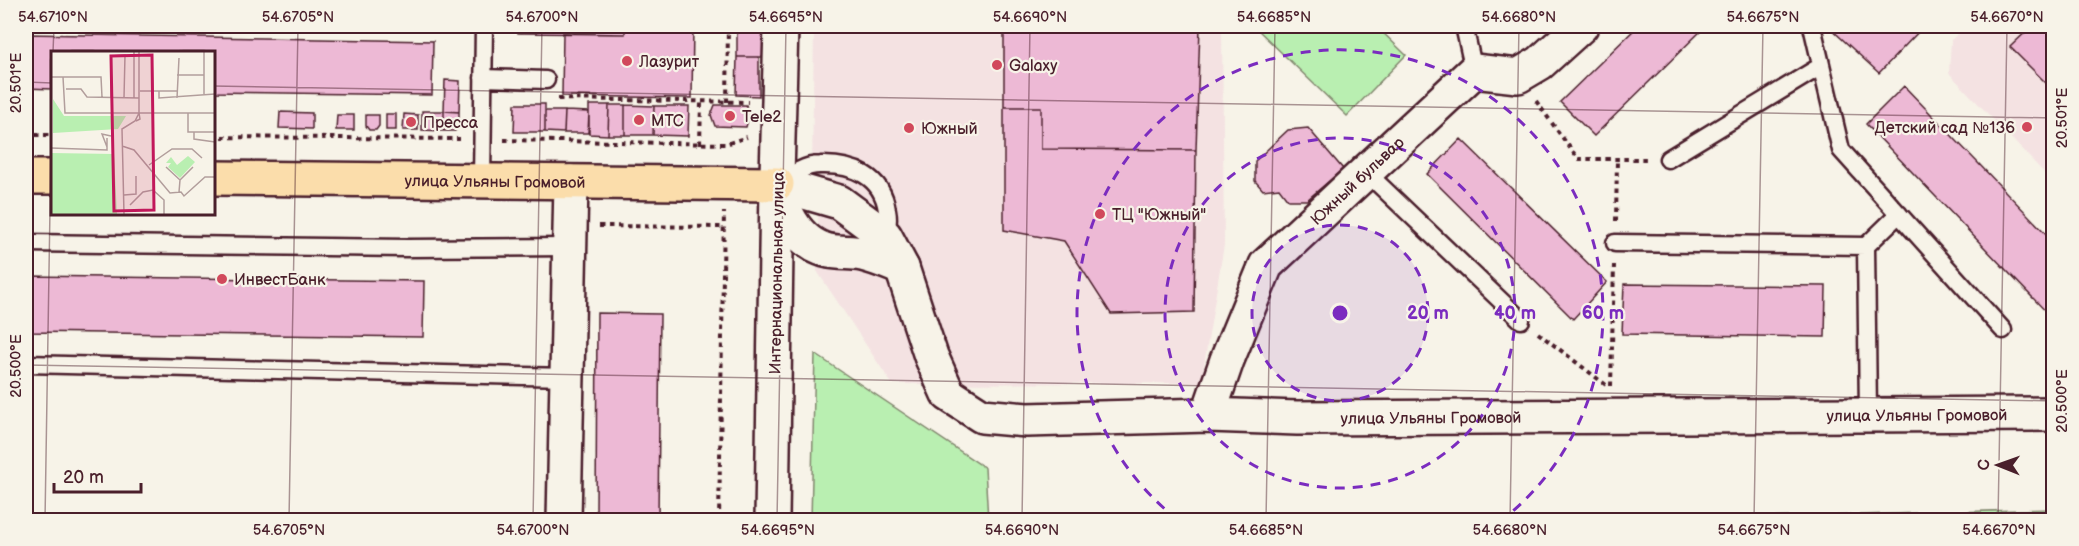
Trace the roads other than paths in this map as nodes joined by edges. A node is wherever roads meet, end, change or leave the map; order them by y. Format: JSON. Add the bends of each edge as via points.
{"nodes":[{"id":1,"x":484,"y":26,"type":"edge"},
{"id":2,"x":781,"y":26,"type":"edge"},
{"id":3,"x":1464,"y":26,"type":"edge"},
{"id":4,"x":1581,"y":26,"type":"edge"},
{"id":5,"x":1812,"y":26,"type":"edge"},
{"id":6,"x":1821,"y":66,"type":"junction"},
{"id":7,"x":1474,"y":71,"type":"junction"},
{"id":8,"x":483,"y":78,"type":"junction"},
{"id":9,"x":546,"y":80,"type":"dead end"},
{"id":10,"x":1668,"y":159,"type":"road end"},
{"id":11,"x":1366,"y":172,"type":"junction"},
{"id":12,"x":26,"y":177,"type":"edge"},
{"id":13,"x":51,"y":177,"type":"edge"},
{"id":14,"x":214,"y":178,"type":"edge"},
{"id":15,"x":482,"y":180,"type":"junction"},
{"id":16,"x":571,"y":182,"type":"junction"},
{"id":17,"x":777,"y":184,"type":"junction"},
{"id":18,"x":1899,"y":214,"type":"junction"},
{"id":19,"x":26,"y":243,"type":"edge"},
{"id":20,"x":1615,"y":243,"type":"road end"},
{"id":21,"x":874,"y":245,"type":"junction"},
{"id":22,"x":1866,"y":246,"type":"junction"},
{"id":23,"x":569,"y":247,"type":"junction"},
{"id":24,"x":1521,"y":320,"type":"road end"},
{"id":25,"x":2003,"y":330,"type":"dead end"},
{"id":26,"x":26,"y":364,"type":"edge"},
{"id":27,"x":568,"y":377,"type":"junction"},
{"id":28,"x":1868,"y":414,"type":"junction"},
{"id":29,"x":2054,"y":414,"type":"edge"},
{"id":30,"x":1208,"y":415,"type":"junction"},
{"id":31,"x":564,"y":520,"type":"edge"},
{"id":32,"x":772,"y":520,"type":"edge"}],
"edges":[{"from":1,"to":8,"type":"lane"},
{"from":2,"to":17,"type":"main road","name":"Интернациональная улица"},
{"from":3,"to":7,"type":"lane"},
{"from":4,"to":7,"type":"main road","via":[[1540,63],[1518,76]]},
{"from":5,"to":6,"type":"lane"},
{"from":6,"to":10,"type":"lane"},
{"from":6,"to":18,"type":"lane","via":[[1841,150]]},
{"from":7,"to":11,"type":"main road","name":"Южный бульвар"},
{"from":8,"to":9,"type":"lane"},
{"from":8,"to":15,"type":"lane"},
{"from":11,"to":24,"type":"lane"},
{"from":11,"to":30,"type":"main road","name":"Южный бульвар","via":[[1266,265]]},
{"from":12,"to":13,"type":"main road"},
{"from":14,"to":15,"type":"main road","name":"улица Ульяны Громовой"},
{"from":15,"to":16,"type":"main road","name":"улица Ульяны Громовой"},
{"from":16,"to":17,"type":"main road","name":"улица Ульяны Громовой"},
{"from":16,"to":23,"type":"main road"},
{"from":17,"to":21,"type":"main road","name":"улица Ульяны Громовой","via":[[839,202]]},
{"from":17,"to":21,"type":"main road","via":[[797,232],[812,243],[827,251]]},
{"from":17,"to":32,"type":"main road","name":"Интернациональная улица"},
{"from":18,"to":22,"type":"lane"},
{"from":18,"to":25,"type":"lane"},
{"from":19,"to":23,"type":"lane"},
{"from":20,"to":22,"type":"lane"},
{"from":21,"to":30,"type":"main road","name":"улица Ульяны Громовой","via":[[902,268],[948,394],[982,416],[1027,420]]},
{"from":22,"to":28,"type":"lane"},
{"from":23,"to":27,"type":"main road"},
{"from":26,"to":27,"type":"lane"},
{"from":27,"to":31,"type":"main road"},
{"from":28,"to":29,"type":"main road","name":"улица Ульяны Громовой"},
{"from":28,"to":30,"type":"main road","name":"улица Ульяны Громовой","via":[[1309,418]]}]}
